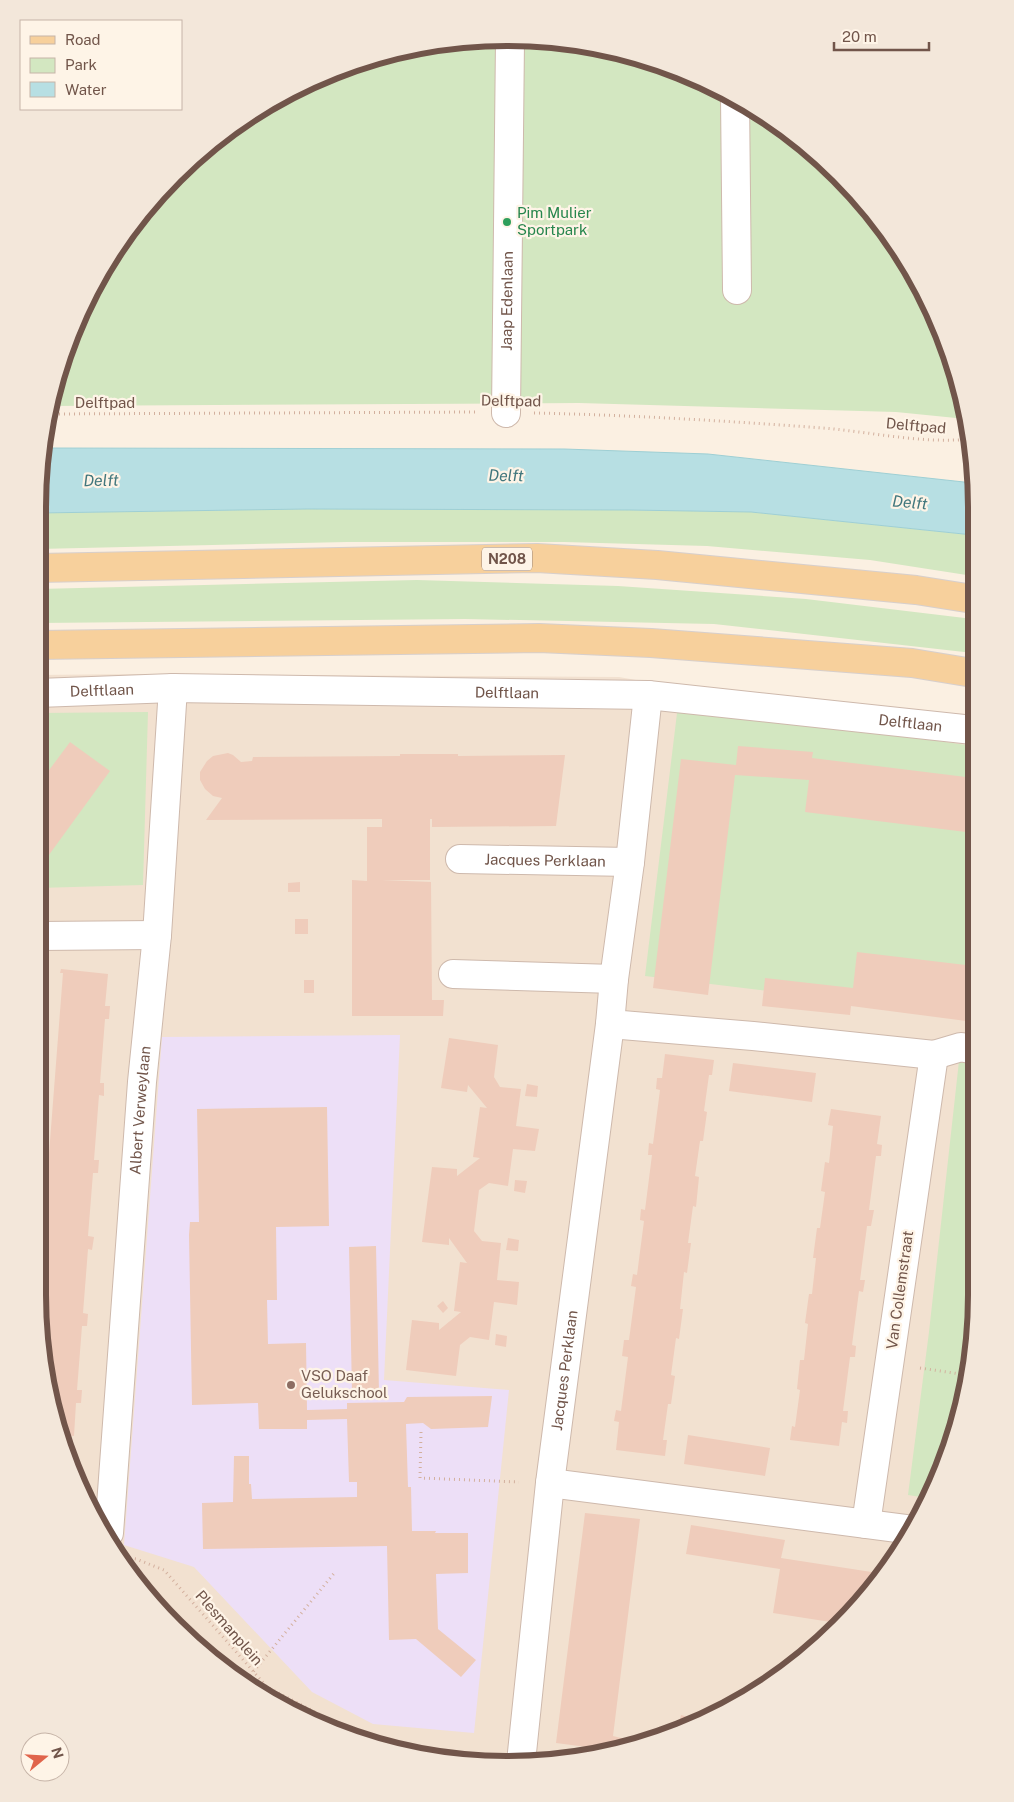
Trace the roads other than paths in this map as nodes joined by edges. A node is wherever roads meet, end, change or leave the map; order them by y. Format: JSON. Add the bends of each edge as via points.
{"nodes":[{"id":1,"x":510,"y":46,"type":"edge"},
{"id":2,"x":735,"y":107,"type":"edge"},
{"id":3,"x":737,"y":290,"type":"dead end"},
{"id":4,"x":506,"y":413,"type":"road end"},
{"id":5,"x":46,"y":568,"type":"edge"},
{"id":6,"x":968,"y":598,"type":"edge"},
{"id":7,"x":46,"y":646,"type":"edge"},
{"id":8,"x":968,"y":672,"type":"edge"},
{"id":9,"x":173,"y":688,"type":"junction"},
{"id":10,"x":46,"y":693,"type":"edge"},
{"id":11,"x":648,"y":695,"type":"junction"},
{"id":12,"x":968,"y":729,"type":"edge"},
{"id":13,"x":460,"y":859,"type":"dead end"},
{"id":14,"x":630,"y":862,"type":"junction"},
{"id":15,"x":157,"y":935,"type":"junction"},
{"id":16,"x":46,"y":936,"type":"edge"},
{"id":17,"x":453,"y":974,"type":"dead end"},
{"id":18,"x":614,"y":979,"type":"junction"},
{"id":19,"x":610,"y":1024,"type":"junction"},
{"id":20,"x":968,"y":1048,"type":"edge"},
{"id":21,"x":934,"y":1055,"type":"junction"},
{"id":22,"x":550,"y":1483,"type":"junction"},
{"id":23,"x":866,"y":1524,"type":"junction"},
{"id":24,"x":109,"y":1527,"type":"edge"},
{"id":25,"x":904,"y":1529,"type":"edge"},
{"id":26,"x":522,"y":1756,"type":"edge"}],
"edges":[{"from":1,"to":4,"type":"street","name":"Jaap Edenlaan"},
{"from":2,"to":3,"type":"street"},
{"from":5,"to":6,"type":"main road","number":"N208","via":[[537,558],[666,566],[916,590]]},
{"from":7,"to":8,"type":"main road","via":[[539,638],[651,643],[912,663]]},
{"from":9,"to":10,"type":"street","name":"Delftlaan"},
{"from":9,"to":11,"type":"street","name":"Delftlaan"},
{"from":9,"to":15,"type":"street","name":"Albert Verweylaan"},
{"from":11,"to":12,"type":"street","name":"Delftlaan"},
{"from":11,"to":14,"type":"street","name":"Jacques Perklaan"},
{"from":13,"to":14,"type":"street","name":"Jacques Perklaan"},
{"from":14,"to":18,"type":"street","name":"Jacques Perklaan"},
{"from":15,"to":16,"type":"street"},
{"from":15,"to":24,"type":"street","name":"Albert Verweylaan","via":[[142,1082]]},
{"from":17,"to":18,"type":"street"},
{"from":18,"to":19,"type":"street","name":"Jacques Perklaan"},
{"from":19,"to":21,"type":"street"},
{"from":19,"to":22,"type":"street","name":"Jacques Perklaan"},
{"from":20,"to":21,"type":"street","via":[[961,1047]]},
{"from":21,"to":23,"type":"street","name":"Van Collemstraat"},
{"from":22,"to":23,"type":"street"},
{"from":22,"to":26,"type":"street","name":"Jacques Perklaan"},
{"from":23,"to":25,"type":"street"}]}
